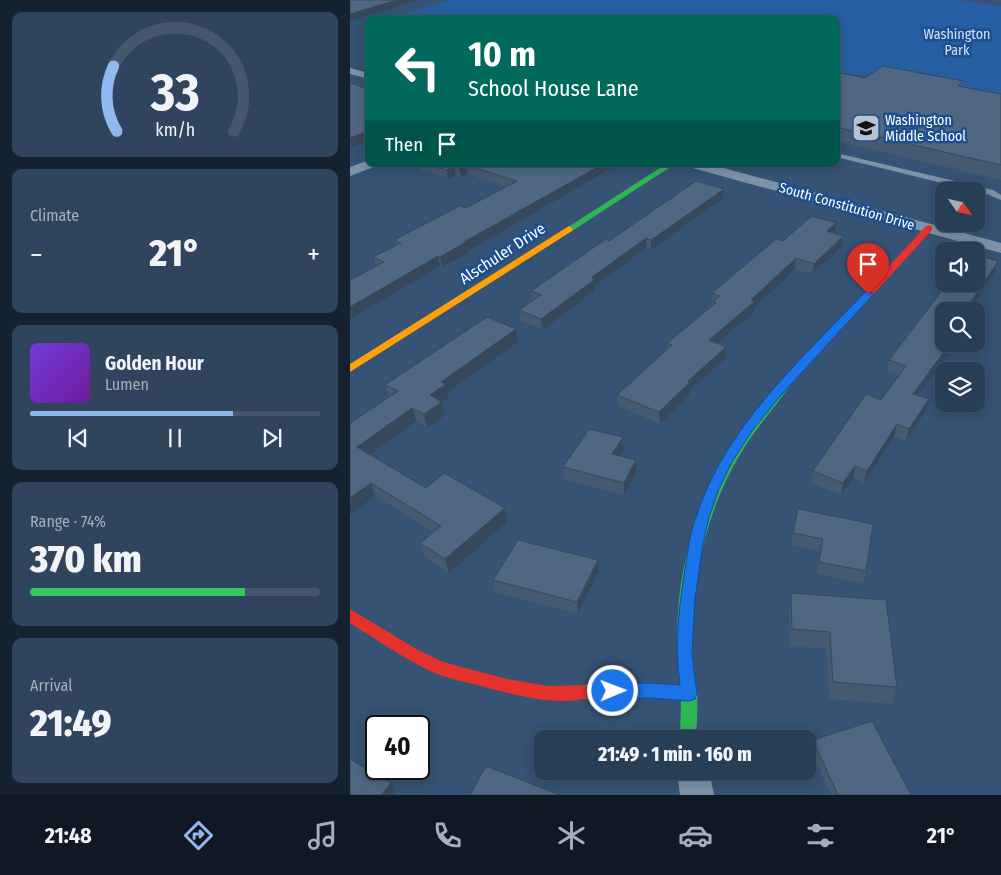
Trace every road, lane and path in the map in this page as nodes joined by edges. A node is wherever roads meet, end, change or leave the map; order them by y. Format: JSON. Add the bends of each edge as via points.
{"nodes":[{"id":1,"x":350,"y":71,"type":"edge"},
{"id":2,"x":365,"y":75,"type":"edge"},
{"id":3,"x":840,"y":156,"type":"edge"},
{"id":4,"x":365,"y":166,"type":"edge"},
{"id":5,"x":666,"y":167,"type":"edge"},
{"id":6,"x":705,"y":167,"type":"edge"},
{"id":7,"x":350,"y":172,"type":"edge"},
{"id":8,"x":1001,"y":198,"type":"edge"},
{"id":9,"x":929,"y":228,"type":"junction"},
{"id":10,"x":1001,"y":248,"type":"edge"},
{"id":11,"x":350,"y":369,"type":"edge"},
{"id":12,"x":350,"y":614,"type":"edge"},
{"id":13,"x":689,"y":693,"type":"junction"},
{"id":14,"x":688,"y":730,"type":"edge"},
{"id":15,"x":694,"y":780,"type":"edge"},
{"id":16,"x":697,"y":795,"type":"edge"}],
"edges":[{"from":1,"to":2,"type":"street"},
{"from":3,"to":8,"type":"lane","via":[[990,192]]},
{"from":4,"to":7,"type":"street"},
{"from":5,"to":11,"type":"street","name":"Alschuler Drive"},
{"from":6,"to":9,"type":"street","name":"South Constitution Drive"},
{"from":9,"to":10,"type":"street","name":"South Constitution Drive"},
{"from":9,"to":13,"type":"street","via":[[777,393],[748,428],[726,462],[702,517],[692,558],[684,655]]},
{"from":12,"to":13,"type":"street","via":[[413,655],[469,678],[549,692],[650,690]]},
{"from":13,"to":14,"type":"street"},
{"from":15,"to":16,"type":"street"}]}
